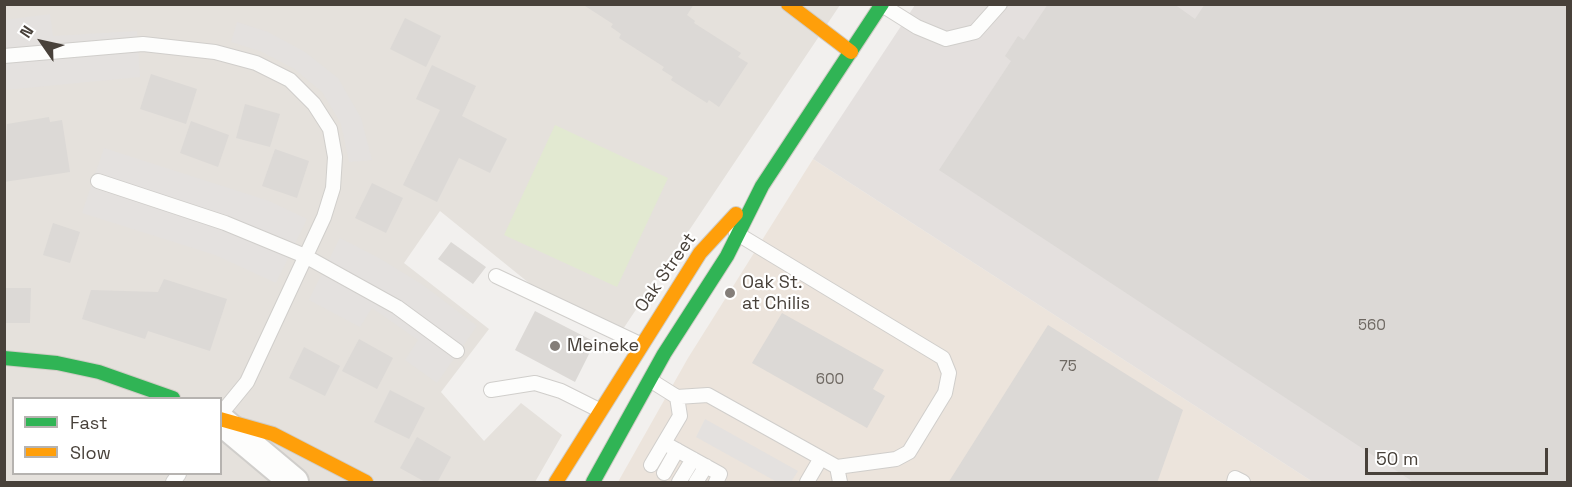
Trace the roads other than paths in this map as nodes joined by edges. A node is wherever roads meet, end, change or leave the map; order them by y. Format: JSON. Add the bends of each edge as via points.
{"nodes":[{"id":1,"x":788,"y":4,"type":"edge"},
{"id":2,"x":1000,"y":4,"type":"edge"},
{"id":3,"x":882,"y":5,"type":"edge"},
{"id":4,"x":851,"y":52,"type":"junction"},
{"id":5,"x":4,"y":56,"type":"edge"},
{"id":6,"x":99,"y":181,"type":"dead end"},
{"id":7,"x":762,"y":186,"type":"junction"},
{"id":8,"x":725,"y":225,"type":"junction"},
{"id":9,"x":738,"y":234,"type":"junction"},
{"id":10,"x":305,"y":256,"type":"junction"},
{"id":11,"x":496,"y":276,"type":"dead end"},
{"id":12,"x":640,"y":344,"type":"junction"},
{"id":13,"x":457,"y":351,"type":"dead end"},
{"id":14,"x":4,"y":358,"type":"edge"},
{"id":15,"x":626,"y":366,"type":"junction"},
{"id":16,"x":649,"y":380,"type":"junction"},
{"id":17,"x":491,"y":390,"type":"dead end"},
{"id":18,"x":168,"y":397,"type":"edge"},
{"id":19,"x":677,"y":397,"type":"junction"},
{"id":20,"x":599,"y":410,"type":"junction"},
{"id":21,"x":222,"y":415,"type":"edge"},
{"id":22,"x":222,"y":419,"type":"edge"},
{"id":23,"x":222,"y":420,"type":"edge"},
{"id":24,"x":664,"y":442,"type":"junction"},
{"id":25,"x":677,"y":450,"type":"junction"},
{"id":26,"x":821,"y":458,"type":"junction"},
{"id":27,"x":693,"y":459,"type":"junction"},
{"id":28,"x":651,"y":465,"type":"dead end"},
{"id":29,"x":706,"y":466,"type":"junction"},
{"id":30,"x":837,"y":467,"type":"junction"},
{"id":31,"x":664,"y":473,"type":"dead end"},
{"id":32,"x":680,"y":482,"type":"edge"},
{"id":33,"x":294,"y":483,"type":"edge"},
{"id":34,"x":366,"y":483,"type":"edge"},
{"id":35,"x":556,"y":483,"type":"edge"},
{"id":36,"x":592,"y":483,"type":"edge"},
{"id":37,"x":696,"y":483,"type":"edge"},
{"id":38,"x":716,"y":483,"type":"edge"},
{"id":39,"x":807,"y":483,"type":"edge"},
{"id":40,"x":840,"y":483,"type":"edge"},
{"id":41,"x":1234,"y":483,"type":"edge"},
{"id":42,"x":1243,"y":483,"type":"edge"}],
"edges":[{"from":1,"to":4,"type":"main road"},
{"from":2,"to":3,"type":"lane","via":[[975,32],[946,39],[917,27]]},
{"from":3,"to":4,"type":"main road","name":"Oak Street"},
{"from":4,"to":7,"type":"main road","name":"Oak Street"},
{"from":5,"to":10,"type":"lane","via":[[111,45],[179,46],[256,63],[290,80],[314,104],[330,129],[335,158],[333,188]]},
{"from":6,"to":10,"type":"lane","via":[[225,223]]},
{"from":7,"to":8,"type":"main road","name":"Oak Street"},
{"from":7,"to":9,"type":"main road","name":"Oak Street"},
{"from":8,"to":9,"type":"lane"},
{"from":8,"to":12,"type":"main road","name":"Oak Street","via":[[700,253]]},
{"from":9,"to":16,"type":"main road","name":"Oak Street"},
{"from":9,"to":30,"type":"lane","via":[[944,358],[949,373],[945,393],[909,452],[896,459]]},
{"from":10,"to":13,"type":"lane","via":[[397,307]]},
{"from":10,"to":21,"type":"lane","via":[[247,382]]},
{"from":11,"to":12,"type":"lane"},
{"from":12,"to":15,"type":"main road","name":"Oak Street"},
{"from":14,"to":18,"type":"main road","via":[[99,372]]},
{"from":15,"to":16,"type":"lane"},
{"from":15,"to":20,"type":"main road","name":"Oak Street"},
{"from":16,"to":19,"type":"lane"},
{"from":16,"to":36,"type":"main road","name":"Oak Street"},
{"from":17,"to":20,"type":"lane","via":[[535,383]]},
{"from":19,"to":24,"type":"lane","via":[[680,416]]},
{"from":19,"to":26,"type":"lane","via":[[708,395]]},
{"from":20,"to":35,"type":"main road","name":"Oak Street"},
{"from":22,"to":34,"type":"main road","via":[[273,434]]},
{"from":23,"to":33,"type":"street"},
{"from":24,"to":25,"type":"lane"},
{"from":24,"to":28,"type":"lane"},
{"from":25,"to":27,"type":"lane"},
{"from":25,"to":31,"type":"lane"},
{"from":26,"to":30,"type":"lane"},
{"from":26,"to":39,"type":"lane"},
{"from":27,"to":29,"type":"lane"},
{"from":27,"to":32,"type":"lane"},
{"from":29,"to":37,"type":"lane"},
{"from":29,"to":38,"type":"lane","via":[[720,474]]},
{"from":30,"to":40,"type":"lane"},
{"from":41,"to":42,"type":"lane","via":[[1235,478]]}]}
